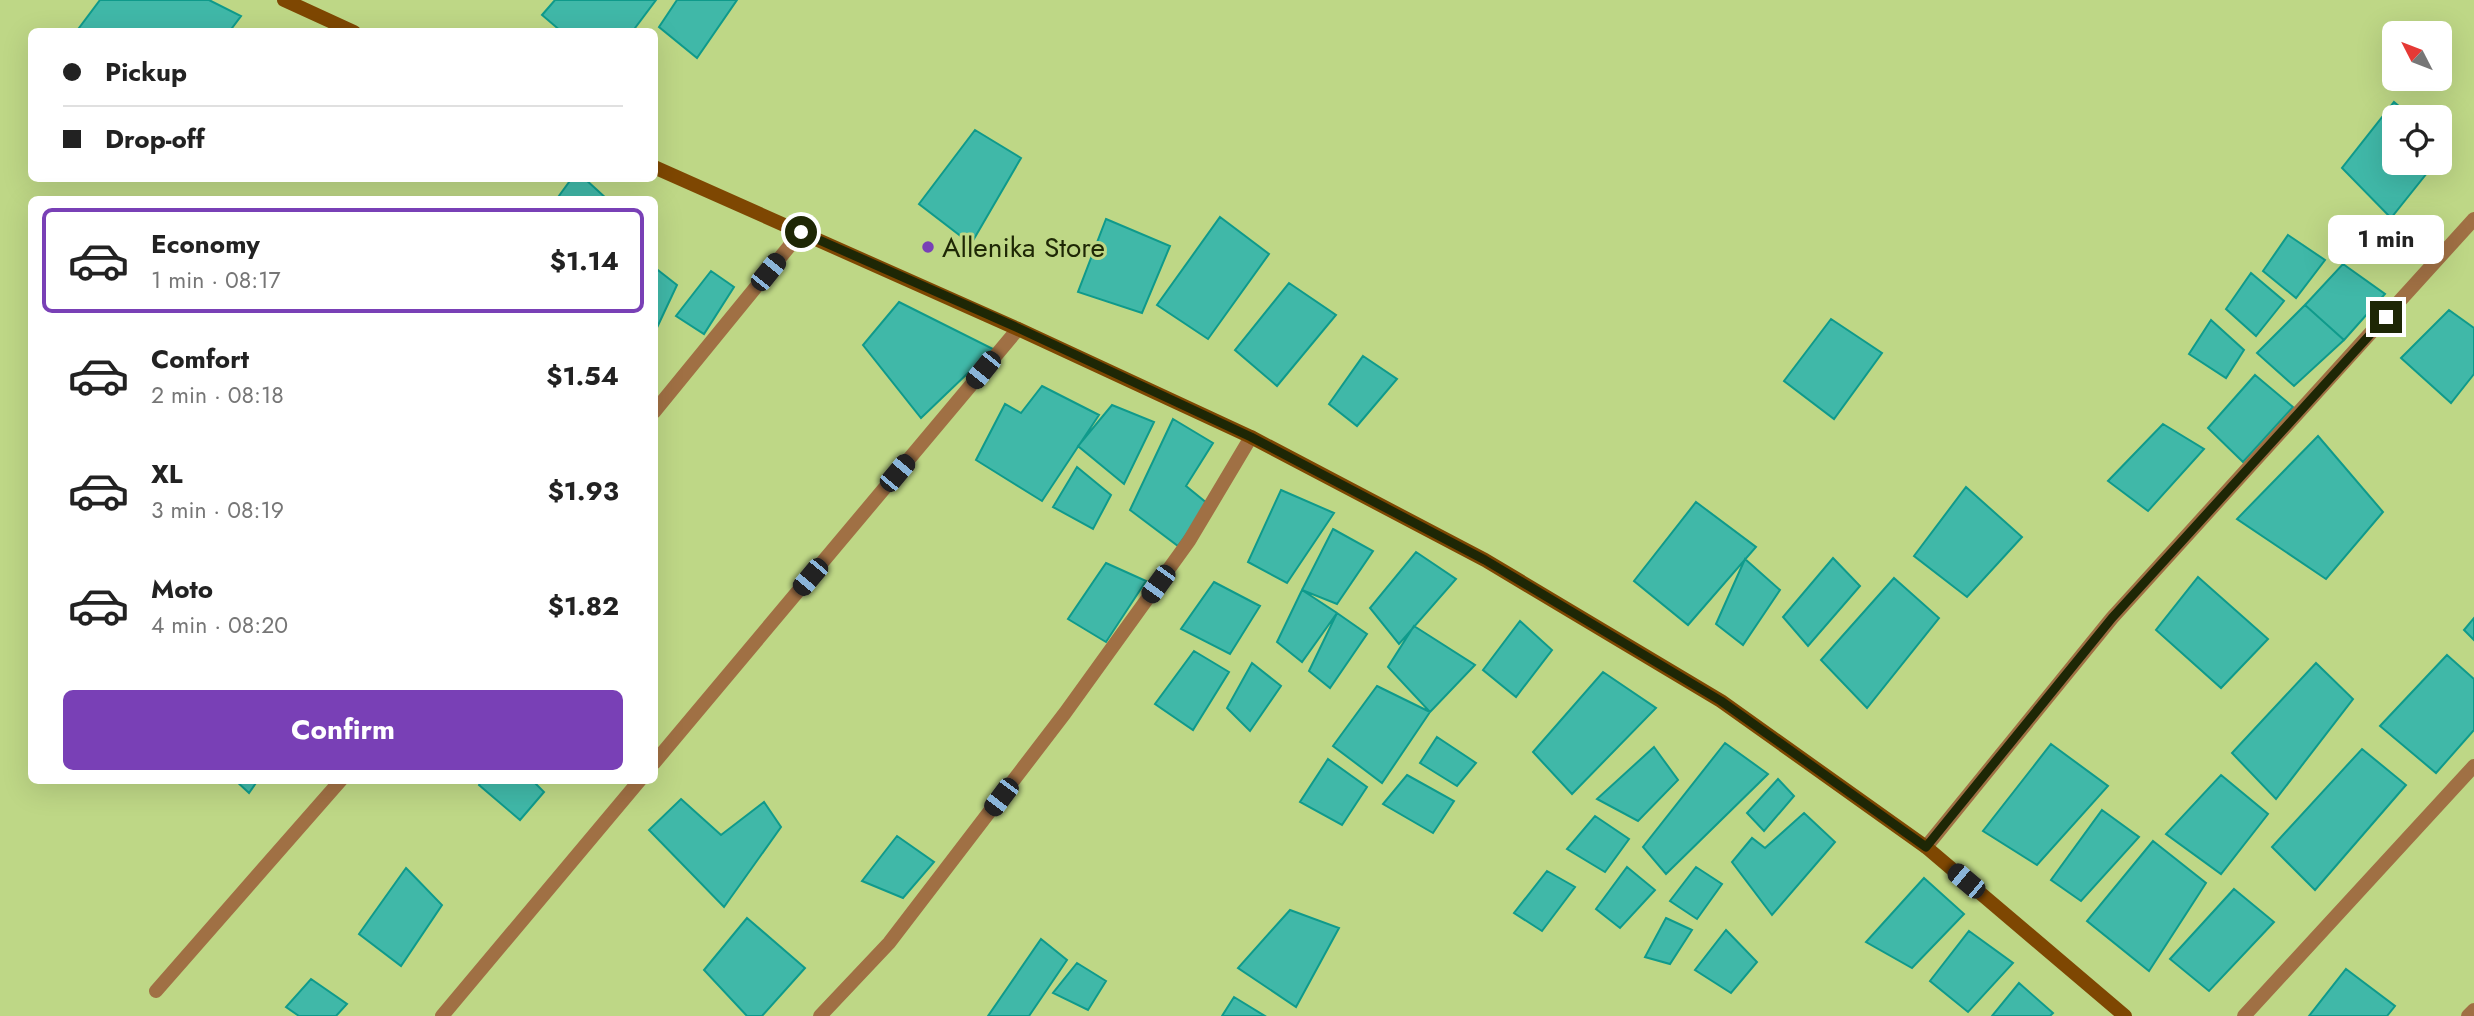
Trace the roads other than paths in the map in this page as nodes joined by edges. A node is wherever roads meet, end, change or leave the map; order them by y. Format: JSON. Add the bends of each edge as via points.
{"nodes":[{"id":1,"x":285,"y":0,"type":"edge"},
{"id":2,"x":345,"y":28,"type":"edge"},
{"id":3,"x":658,"y":169,"type":"edge"},
{"id":4,"x":2474,"y":219,"type":"edge"},
{"id":5,"x":801,"y":232,"type":"junction"},
{"id":6,"x":1018,"y":328,"type":"junction"},
{"id":7,"x":658,"y":407,"type":"edge"},
{"id":8,"x":1251,"y":437,"type":"junction"},
{"id":9,"x":658,"y":758,"type":"edge"},
{"id":10,"x":2474,"y":766,"type":"edge"},
{"id":11,"x":337,"y":784,"type":"edge"},
{"id":12,"x":637,"y":784,"type":"edge"},
{"id":13,"x":1926,"y":847,"type":"junction"},
{"id":14,"x":156,"y":991,"type":"dead end"},
{"id":15,"x":2474,"y":1010,"type":"edge"},
{"id":16,"x":442,"y":1016,"type":"edge"},
{"id":17,"x":820,"y":1016,"type":"edge"},
{"id":18,"x":2125,"y":1016,"type":"edge"},
{"id":19,"x":2244,"y":1016,"type":"edge"},
{"id":20,"x":2468,"y":1016,"type":"edge"}],
"edges":[{"from":1,"to":2,"type":"street"},
{"from":3,"to":5,"type":"street"},
{"from":4,"to":13,"type":"street","via":[[2112,618]]},
{"from":5,"to":6,"type":"street"},
{"from":5,"to":7,"type":"street"},
{"from":6,"to":8,"type":"street"},
{"from":6,"to":9,"type":"street"},
{"from":8,"to":13,"type":"street","via":[[1485,560],[1721,701]]},
{"from":8,"to":17,"type":"street","via":[[1189,541],[1065,713],[889,943]]},
{"from":10,"to":19,"type":"street"},
{"from":11,"to":14,"type":"street"},
{"from":12,"to":16,"type":"street"},
{"from":13,"to":18,"type":"street"},
{"from":15,"to":20,"type":"street"}]}
